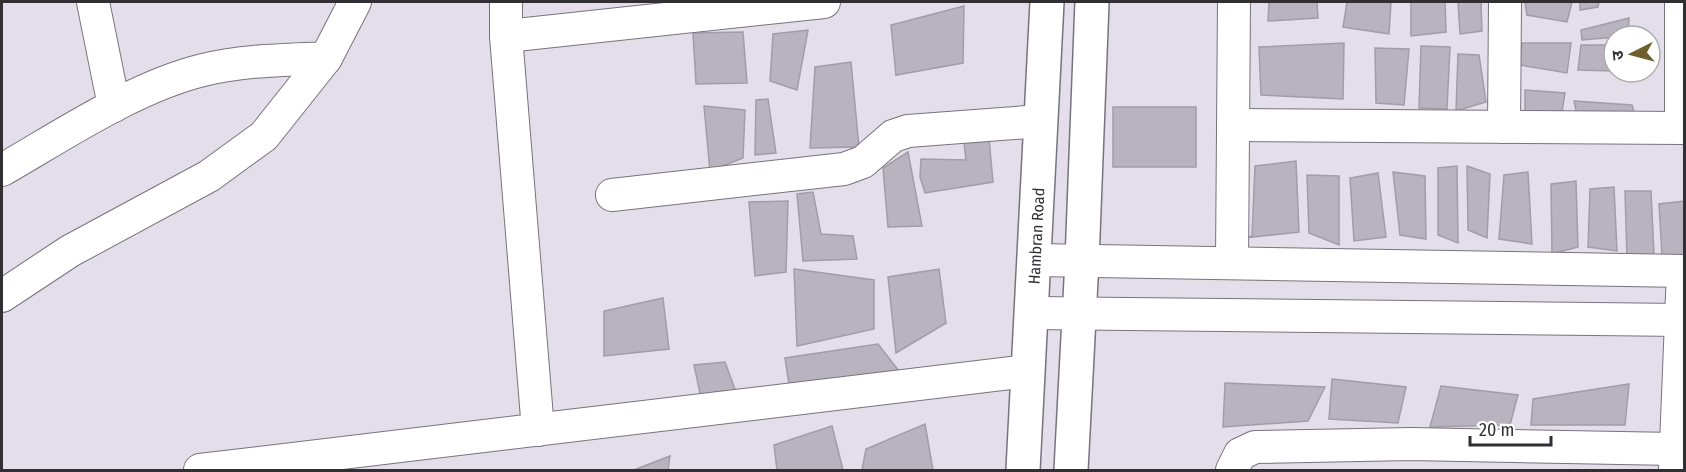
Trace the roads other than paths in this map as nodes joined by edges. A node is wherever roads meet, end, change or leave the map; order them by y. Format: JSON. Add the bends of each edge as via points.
{"nodes":[{"id":1,"x":93,"y":2,"type":"edge"},
{"id":2,"x":355,"y":2,"type":"edge"},
{"id":3,"x":506,"y":2,"type":"edge"},
{"id":4,"x":824,"y":2,"type":"edge"},
{"id":5,"x":1047,"y":2,"type":"edge"},
{"id":6,"x":1092,"y":2,"type":"edge"},
{"id":7,"x":1234,"y":2,"type":"edge"},
{"id":8,"x":1505,"y":2,"type":"edge"},
{"id":9,"x":1681,"y":2,"type":"edge"},
{"id":10,"x":506,"y":36,"type":"junction"},
{"id":11,"x":326,"y":58,"type":"junction"},
{"id":12,"x":114,"y":106,"type":"junction"},
{"id":13,"x":1041,"y":121,"type":"junction"},
{"id":14,"x":1233,"y":125,"type":"junction"},
{"id":15,"x":1504,"y":127,"type":"junction"},
{"id":16,"x":1683,"y":128,"type":"edge"},
{"id":17,"x":2,"y":170,"type":"edge"},
{"id":18,"x":612,"y":195,"type":"dead end"},
{"id":19,"x":1035,"y":260,"type":"junction"},
{"id":20,"x":1082,"y":261,"type":"junction"},
{"id":21,"x":1232,"y":262,"type":"junction"},
{"id":22,"x":1684,"y":271,"type":"edge"},
{"id":23,"x":2,"y":296,"type":"edge"},
{"id":24,"x":1032,"y":313,"type":"junction"},
{"id":25,"x":1079,"y":315,"type":"junction"},
{"id":26,"x":1683,"y":320,"type":"edge"},
{"id":27,"x":1029,"y":371,"type":"junction"},
{"id":28,"x":538,"y":430,"type":"junction"},
{"id":29,"x":1411,"y":457,"type":"edge"},
{"id":30,"x":1589,"y":459,"type":"edge"},
{"id":31,"x":1675,"y":460,"type":"edge"},
{"id":32,"x":314,"y":464,"type":"edge"},
{"id":33,"x":200,"y":471,"type":"edge"},
{"id":34,"x":1023,"y":471,"type":"edge"},
{"id":35,"x":1071,"y":471,"type":"edge"},
{"id":36,"x":1232,"y":471,"type":"edge"}],
"edges":[{"from":1,"to":12,"type":"street"},
{"from":2,"to":11,"type":"street"},
{"from":3,"to":10,"type":"street"},
{"from":4,"to":10,"type":"street"},
{"from":5,"to":13,"type":"main road","name":"Hambran Road"},
{"from":6,"to":20,"type":"main road"},
{"from":7,"to":14,"type":"street"},
{"from":8,"to":15,"type":"street"},
{"from":9,"to":16,"type":"street"},
{"from":10,"to":28,"type":"street"},
{"from":11,"to":12,"type":"street","via":[[201,70]]},
{"from":11,"to":23,"type":"street","via":[[264,136],[209,176],[70,251]]},
{"from":12,"to":17,"type":"street"},
{"from":13,"to":18,"type":"street","via":[[908,131],[893,136],[862,162],[844,169]]},
{"from":13,"to":19,"type":"main road","name":"Hambran Road"},
{"from":14,"to":15,"type":"street"},
{"from":14,"to":21,"type":"street"},
{"from":15,"to":16,"type":"street"},
{"from":19,"to":20,"type":"street"},
{"from":19,"to":24,"type":"main road","name":"Hambran Road"},
{"from":20,"to":21,"type":"street"},
{"from":20,"to":25,"type":"main road"},
{"from":21,"to":22,"type":"street"},
{"from":22,"to":26,"type":"street"},
{"from":24,"to":25,"type":"street"},
{"from":24,"to":27,"type":"main road","name":"Hambran Road"},
{"from":25,"to":26,"type":"street"},
{"from":25,"to":35,"type":"main road"},
{"from":26,"to":31,"type":"street"},
{"from":27,"to":28,"type":"street"},
{"from":27,"to":34,"type":"main road","name":"Hambran Road"},
{"from":28,"to":32,"type":"street"},
{"from":29,"to":30,"type":"street"},
{"from":29,"to":36,"type":"street","via":[[1255,447],[1240,454]]},
{"from":30,"to":31,"type":"street"},
{"from":32,"to":33,"type":"street"}]}
